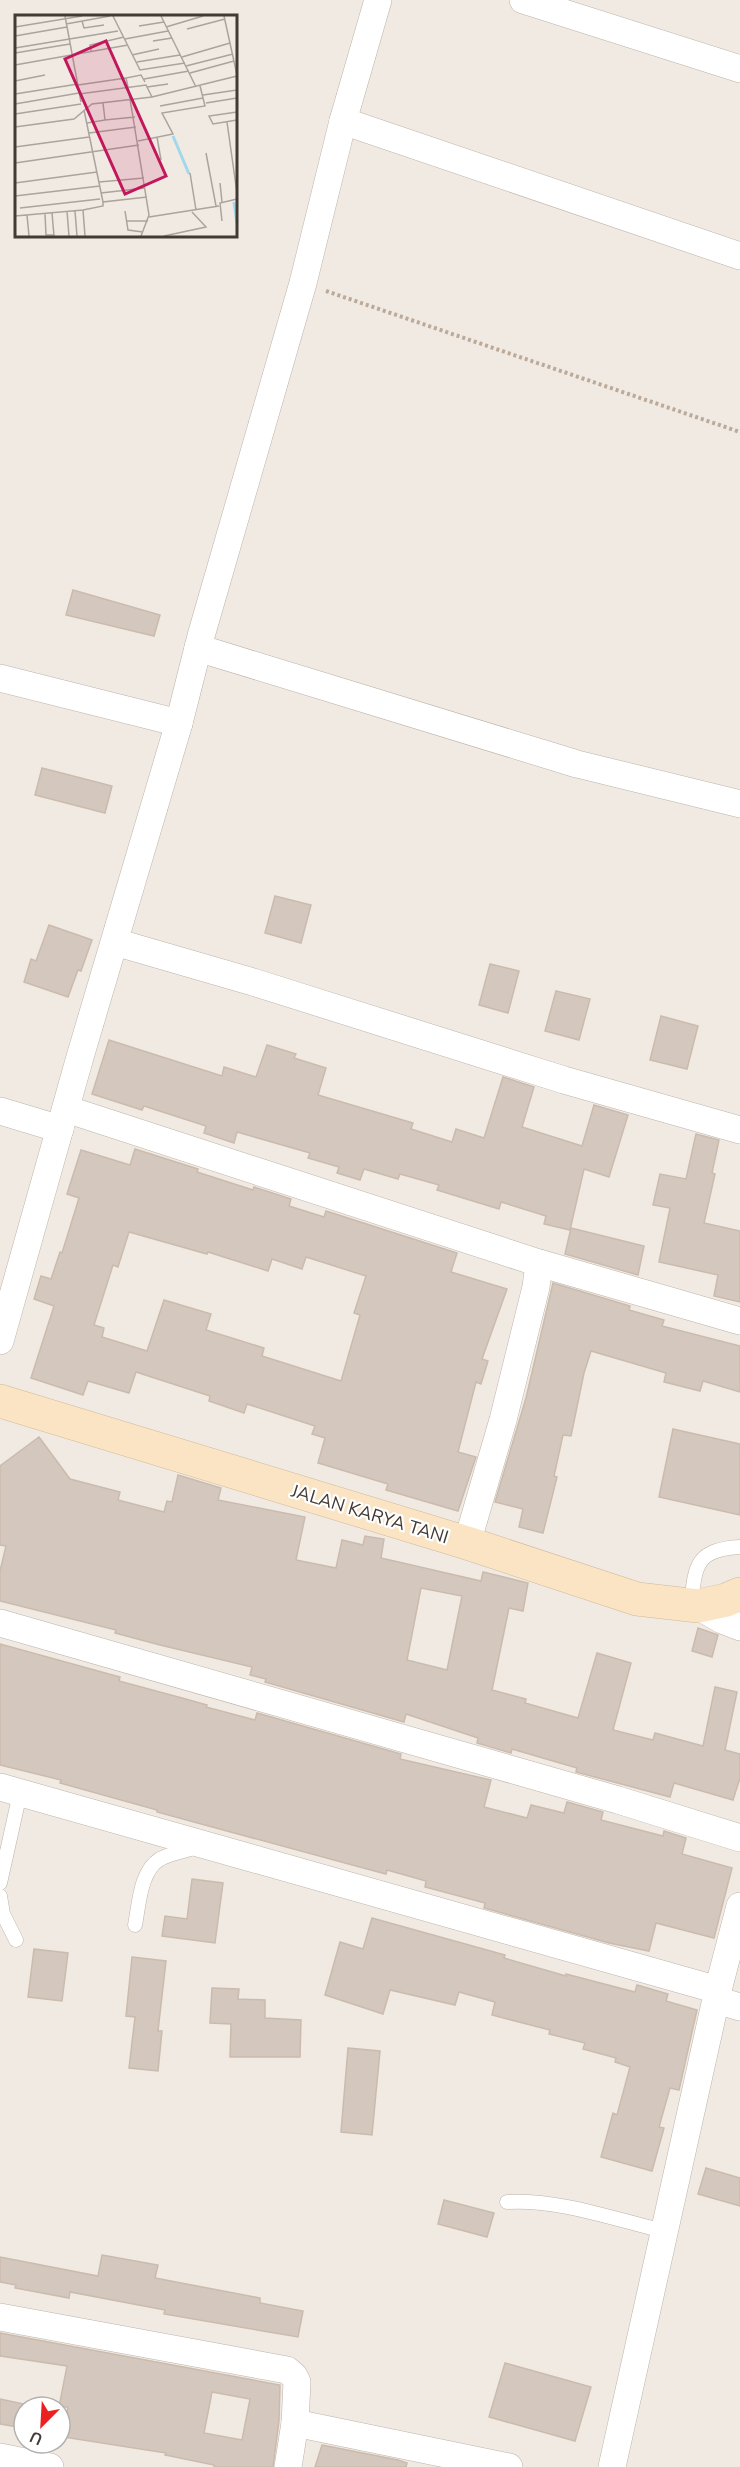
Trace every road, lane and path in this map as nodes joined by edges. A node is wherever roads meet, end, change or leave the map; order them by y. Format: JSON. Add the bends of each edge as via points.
{"nodes":[{"id":1,"x":378,"y":0,"type":"edge"},
{"id":2,"x":523,"y":0,"type":"edge"},
{"id":3,"x":740,"y":69,"type":"edge"},
{"id":4,"x":344,"y":121,"type":"junction"},
{"id":5,"x":740,"y":256,"type":"edge"},
{"id":6,"x":303,"y":283,"type":"junction"},
{"id":7,"x":740,"y":432,"type":"edge"},
{"id":8,"x":198,"y":648,"type":"junction"},
{"id":9,"x":0,"y":678,"type":"edge"},
{"id":10,"x":179,"y":723,"type":"junction"},
{"id":11,"x":740,"y":804,"type":"edge"},
{"id":12,"x":115,"y":942,"type":"junction"},
{"id":13,"x":0,"y":1111,"type":"edge"},
{"id":14,"x":63,"y":1119,"type":"junction"},
{"id":15,"x":740,"y":1130,"type":"edge"},
{"id":16,"x":539,"y":1263,"type":"junction"},
{"id":17,"x":740,"y":1321,"type":"edge"},
{"id":18,"x":0,"y":1341,"type":"edge"},
{"id":19,"x":0,"y":1401,"type":"edge"},
{"id":20,"x":467,"y":1544,"type":"junction"},
{"id":21,"x":740,"y":1547,"type":"edge"},
{"id":22,"x":740,"y":1594,"type":"edge"},
{"id":23,"x":694,"y":1606,"type":"junction"},
{"id":24,"x":0,"y":1623,"type":"edge"},
{"id":25,"x":740,"y":1627,"type":"edge"},
{"id":26,"x":10,"y":1790,"type":"edge"},
{"id":27,"x":740,"y":1838,"type":"edge"},
{"id":28,"x":205,"y":1844,"type":"junction"},
{"id":29,"x":0,"y":1883,"type":"edge"},
{"id":30,"x":0,"y":1896,"type":"edge"},
{"id":31,"x":740,"y":1906,"type":"edge"},
{"id":32,"x":135,"y":1925,"type":"dead end"},
{"id":33,"x":16,"y":1940,"type":"dead end"},
{"id":34,"x":724,"y":1999,"type":"edge"},
{"id":35,"x":507,"y":2202,"type":"dead end"},
{"id":36,"x":664,"y":2231,"type":"junction"},
{"id":37,"x":0,"y":2317,"type":"edge"},
{"id":38,"x":295,"y":2422,"type":"junction"},
{"id":39,"x":0,"y":2457,"type":"edge"},
{"id":40,"x":50,"y":2467,"type":"edge"},
{"id":41,"x":288,"y":2467,"type":"edge"},
{"id":42,"x":509,"y":2467,"type":"edge"},
{"id":43,"x":612,"y":2467,"type":"edge"}],
"edges":[{"from":1,"to":4,"type":"street"},
{"from":2,"to":3,"type":"street"},
{"from":4,"to":5,"type":"street"},
{"from":4,"to":6,"type":"street"},
{"from":6,"to":7,"type":"path"},
{"from":6,"to":8,"type":"street"},
{"from":8,"to":10,"type":"street"},
{"from":8,"to":11,"type":"street","via":[[577,764]]},
{"from":9,"to":10,"type":"street"},
{"from":10,"to":12,"type":"street"},
{"from":12,"to":14,"type":"street"},
{"from":12,"to":15,"type":"street"},
{"from":13,"to":14,"type":"street"},
{"from":14,"to":16,"type":"street"},
{"from":14,"to":18,"type":"street"},
{"from":16,"to":17,"type":"street"},
{"from":16,"to":20,"type":"street","via":[[505,1409]]},
{"from":19,"to":20,"type":"street","name":"JALAN KARYA TANI"},
{"from":20,"to":23,"type":"street","name":"JALAN KARYA TANI","via":[[637,1599]]},
{"from":21,"to":23,"type":"lane","via":[[709,1553],[701,1559],[694,1573]]},
{"from":22,"to":23,"type":"street","name":"JALAN KARYA TANI"},
{"from":23,"to":25,"type":"street"},
{"from":24,"to":27,"type":"street"},
{"from":26,"to":28,"type":"street"},
{"from":26,"to":29,"type":"lane"},
{"from":28,"to":32,"type":"lane","via":[[159,1860],[144,1882]]},
{"from":28,"to":34,"type":"street"},
{"from":30,"to":33,"type":"lane","via":[[3,1914]]},
{"from":31,"to":34,"type":"street"},
{"from":34,"to":36,"type":"street"},
{"from":35,"to":36,"type":"lane","via":[[552,2204]]},
{"from":36,"to":43,"type":"street"},
{"from":37,"to":38,"type":"street","via":[[286,2370],[297,2382]]},
{"from":38,"to":41,"type":"street"},
{"from":38,"to":42,"type":"street"},
{"from":39,"to":40,"type":"street"}]}
